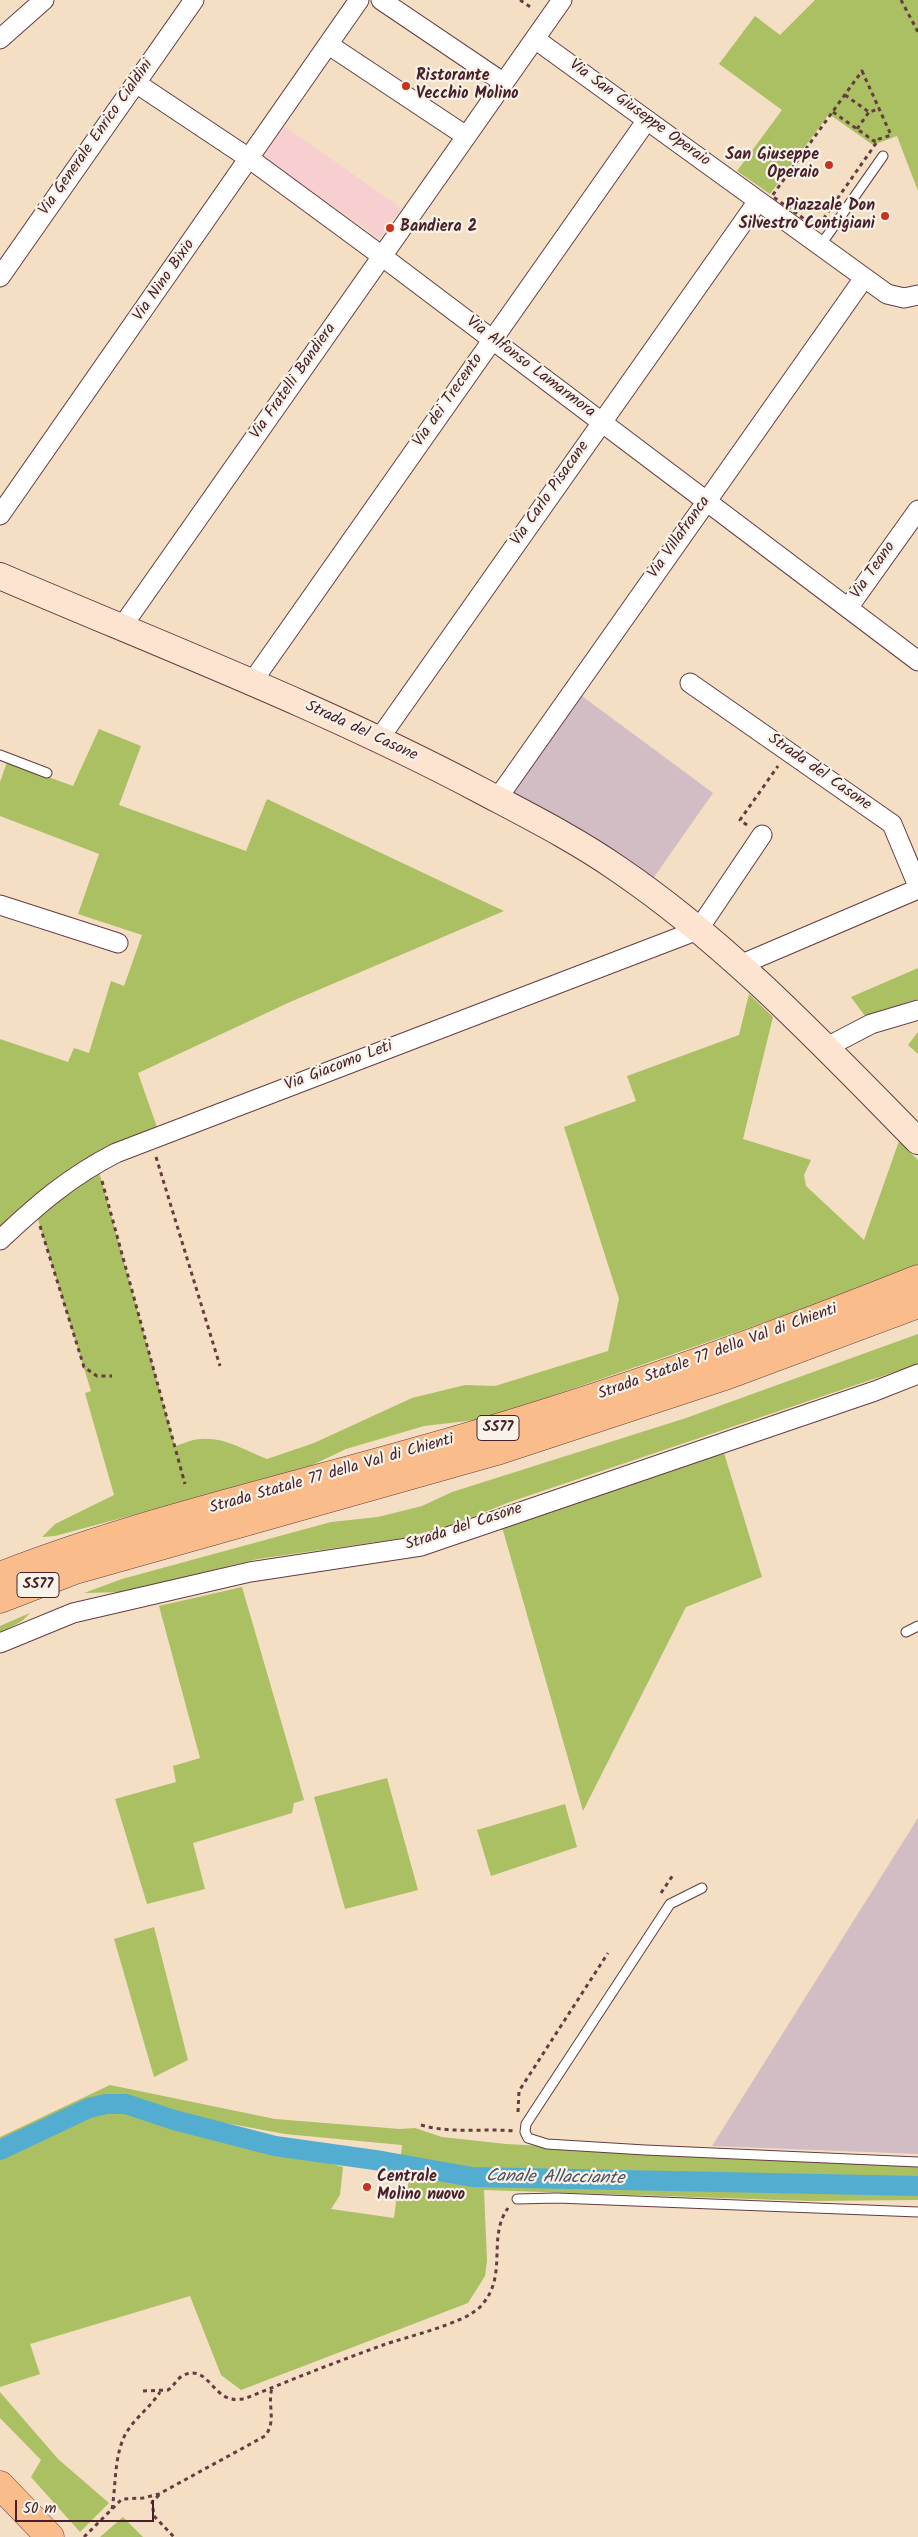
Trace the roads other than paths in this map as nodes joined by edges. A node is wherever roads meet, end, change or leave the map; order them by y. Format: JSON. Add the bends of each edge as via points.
{"nodes":[{"id":1,"x":44,"y":0,"type":"edge"},
{"id":2,"x":194,"y":0,"type":"edge"},
{"id":3,"x":359,"y":0,"type":"edge"},
{"id":4,"x":380,"y":0,"type":"edge"},
{"id":5,"x":562,"y":0,"type":"edge"},
{"id":6,"x":0,"y":39,"type":"edge"},
{"id":7,"x":535,"y":39,"type":"junction"},
{"id":8,"x":329,"y":45,"type":"junction"},
{"id":9,"x":136,"y":83,"type":"junction"},
{"id":10,"x":504,"y":83,"type":"junction"},
{"id":11,"x":647,"y":120,"type":"junction"},
{"id":12,"x":466,"y":136,"type":"junction"},
{"id":13,"x":883,"y":156,"type":"dead end"},
{"id":14,"x":250,"y":160,"type":"junction"},
{"id":15,"x":765,"y":198,"type":"junction"},
{"id":16,"x":820,"y":246,"type":"junction"},
{"id":17,"x":382,"y":256,"type":"junction"},
{"id":18,"x":0,"y":277,"type":"edge"},
{"id":19,"x":864,"y":278,"type":"junction"},
{"id":20,"x":918,"y":295,"type":"edge"},
{"id":21,"x":493,"y":340,"type":"junction"},
{"id":22,"x":602,"y":422,"type":"junction"},
{"id":23,"x":707,"y":501,"type":"junction"},
{"id":24,"x":918,"y":510,"type":"edge"},
{"id":25,"x":0,"y":515,"type":"edge"},
{"id":26,"x":0,"y":576,"type":"edge"},
{"id":27,"x":848,"y":608,"type":"junction"},
{"id":28,"x":121,"y":628,"type":"junction"},
{"id":29,"x":918,"y":661,"type":"edge"},
{"id":30,"x":252,"y":682,"type":"junction"},
{"id":31,"x":690,"y":683,"type":"dead end"},
{"id":32,"x":379,"y":739,"type":"junction"},
{"id":33,"x":0,"y":756,"type":"edge"},
{"id":34,"x":47,"y":773,"type":"dead end"},
{"id":35,"x":497,"y":799,"type":"junction"},
{"id":36,"x":762,"y":835,"type":"road end"},
{"id":37,"x":918,"y":888,"type":"edge"},
{"id":38,"x":0,"y":905,"type":"edge"},
{"id":39,"x":698,"y":930,"type":"junction"},
{"id":40,"x":118,"y":944,"type":"dead end"},
{"id":41,"x":740,"y":965,"type":"junction"},
{"id":42,"x":918,"y":1010,"type":"edge"},
{"id":43,"x":825,"y":1048,"type":"junction"},
{"id":44,"x":918,"y":1141,"type":"edge"},
{"id":45,"x":0,"y":1240,"type":"edge"},
{"id":46,"x":918,"y":1279,"type":"edge"},
{"id":47,"x":918,"y":1304,"type":"edge"},
{"id":48,"x":918,"y":1374,"type":"edge"},
{"id":49,"x":0,"y":1576,"type":"edge"},
{"id":50,"x":0,"y":1599,"type":"edge"},
{"id":51,"x":918,"y":1626,"type":"edge"},
{"id":52,"x":906,"y":1632,"type":"dead end"},
{"id":53,"x":0,"y":1642,"type":"edge"},
{"id":54,"x":702,"y":1888,"type":"dead end"},
{"id":55,"x":918,"y":2162,"type":"edge"},
{"id":56,"x":517,"y":2199,"type":"road end"},
{"id":57,"x":918,"y":2212,"type":"edge"},
{"id":58,"x":0,"y":2486,"type":"edge"},
{"id":59,"x":50,"y":2537,"type":"edge"}],
"edges":[{"from":1,"to":6,"type":"street"},
{"from":2,"to":9,"type":"street","name":"Via Generale Enrico Cialdini"},
{"from":3,"to":8,"type":"street","name":"Via Nino Bixio"},
{"from":4,"to":10,"type":"street"},
{"from":5,"to":7,"type":"street","name":"Via Fratelli Bandiera"},
{"from":7,"to":10,"type":"street","name":"Via Fratelli Bandiera"},
{"from":7,"to":11,"type":"street","name":"Via San Giuseppe Operaio"},
{"from":8,"to":12,"type":"street"},
{"from":8,"to":14,"type":"street","name":"Via Nino Bixio"},
{"from":9,"to":14,"type":"street","name":"Via Alfonso Lamarmora"},
{"from":9,"to":18,"type":"street","name":"Via Generale Enrico Cialdini"},
{"from":10,"to":12,"type":"street","name":"Via Fratelli Bandiera"},
{"from":11,"to":15,"type":"street","name":"Via San Giuseppe Operaio"},
{"from":11,"to":21,"type":"street","name":"Via dei Trecento"},
{"from":12,"to":17,"type":"street","name":"Via Fratelli Bandiera"},
{"from":13,"to":16,"type":"lane"},
{"from":14,"to":17,"type":"street","name":"Via Alfonso Lamarmora"},
{"from":14,"to":25,"type":"street","name":"Via Nino Bixio"},
{"from":15,"to":16,"type":"street","name":"Via San Giuseppe Operaio"},
{"from":15,"to":22,"type":"street","name":"Via Carlo Pisacane"},
{"from":16,"to":19,"type":"street","name":"Via San Giuseppe Operaio"},
{"from":17,"to":21,"type":"street","name":"Via Alfonso Lamarmora"},
{"from":17,"to":28,"type":"street","name":"Via Fratelli Bandiera"},
{"from":19,"to":20,"type":"street","name":"Via San Giuseppe Operaio","via":[[896,298]]},
{"from":19,"to":23,"type":"street","name":"Via Villafranca"},
{"from":21,"to":22,"type":"street","name":"Via Alfonso Lamarmora"},
{"from":21,"to":30,"type":"street","name":"Via dei Trecento"},
{"from":22,"to":23,"type":"street","name":"Via Alfonso Lamarmora"},
{"from":22,"to":32,"type":"street","name":"Via Carlo Pisacane"},
{"from":23,"to":27,"type":"street","name":"Via Alfonso Lamarmora"},
{"from":23,"to":35,"type":"street","name":"Via Villafranca"},
{"from":24,"to":27,"type":"street","name":"Via Teano"},
{"from":26,"to":28,"type":"street","name":"Strada del Casone"},
{"from":27,"to":29,"type":"street","name":"Via Alfonso Lamarmora"},
{"from":28,"to":30,"type":"street","name":"Strada del Casone"},
{"from":30,"to":32,"type":"street","name":"Strada del Casone"},
{"from":31,"to":37,"type":"street","name":"Strada del Casone","via":[[892,824]]},
{"from":32,"to":35,"type":"street","name":"Strada del Casone"},
{"from":33,"to":34,"type":"lane"},
{"from":35,"to":39,"type":"street","name":"Strada del Casone","via":[[616,867]]},
{"from":36,"to":39,"type":"street"},
{"from":37,"to":41,"type":"street","name":"Strada del Casone"},
{"from":38,"to":40,"type":"street"},
{"from":39,"to":41,"type":"street","name":"Strada del Casone"},
{"from":39,"to":45,"type":"street","name":"Via Giacomo Leti","via":[[116,1153],[74,1176]]},
{"from":41,"to":43,"type":"street","name":"Strada del Casone"},
{"from":42,"to":43,"type":"street","via":[[871,1024]]},
{"from":43,"to":44,"type":"street","name":"Strada del Casone"},
{"from":46,"to":49,"type":"highway","name":"Strada Statale 77 della Val di Chienti","number":"SS77","via":[[570,1405],[417,1452],[69,1549]]},
{"from":47,"to":50,"type":"highway","name":"Strada Statale 77 della Val di Chienti","number":"SS77","via":[[728,1375],[509,1447],[76,1570]]},
{"from":48,"to":53,"type":"street","name":"Strada del Casone","via":[[422,1546],[250,1572],[74,1613]]},
{"from":51,"to":52,"type":"lane"},
{"from":54,"to":55,"type":"lane","via":[[670,1904],[530,2116],[524,2132],[528,2138],[557,2144],[700,2153]]},
{"from":56,"to":57,"type":"lane"},
{"from":58,"to":59,"type":"highway"}]}
